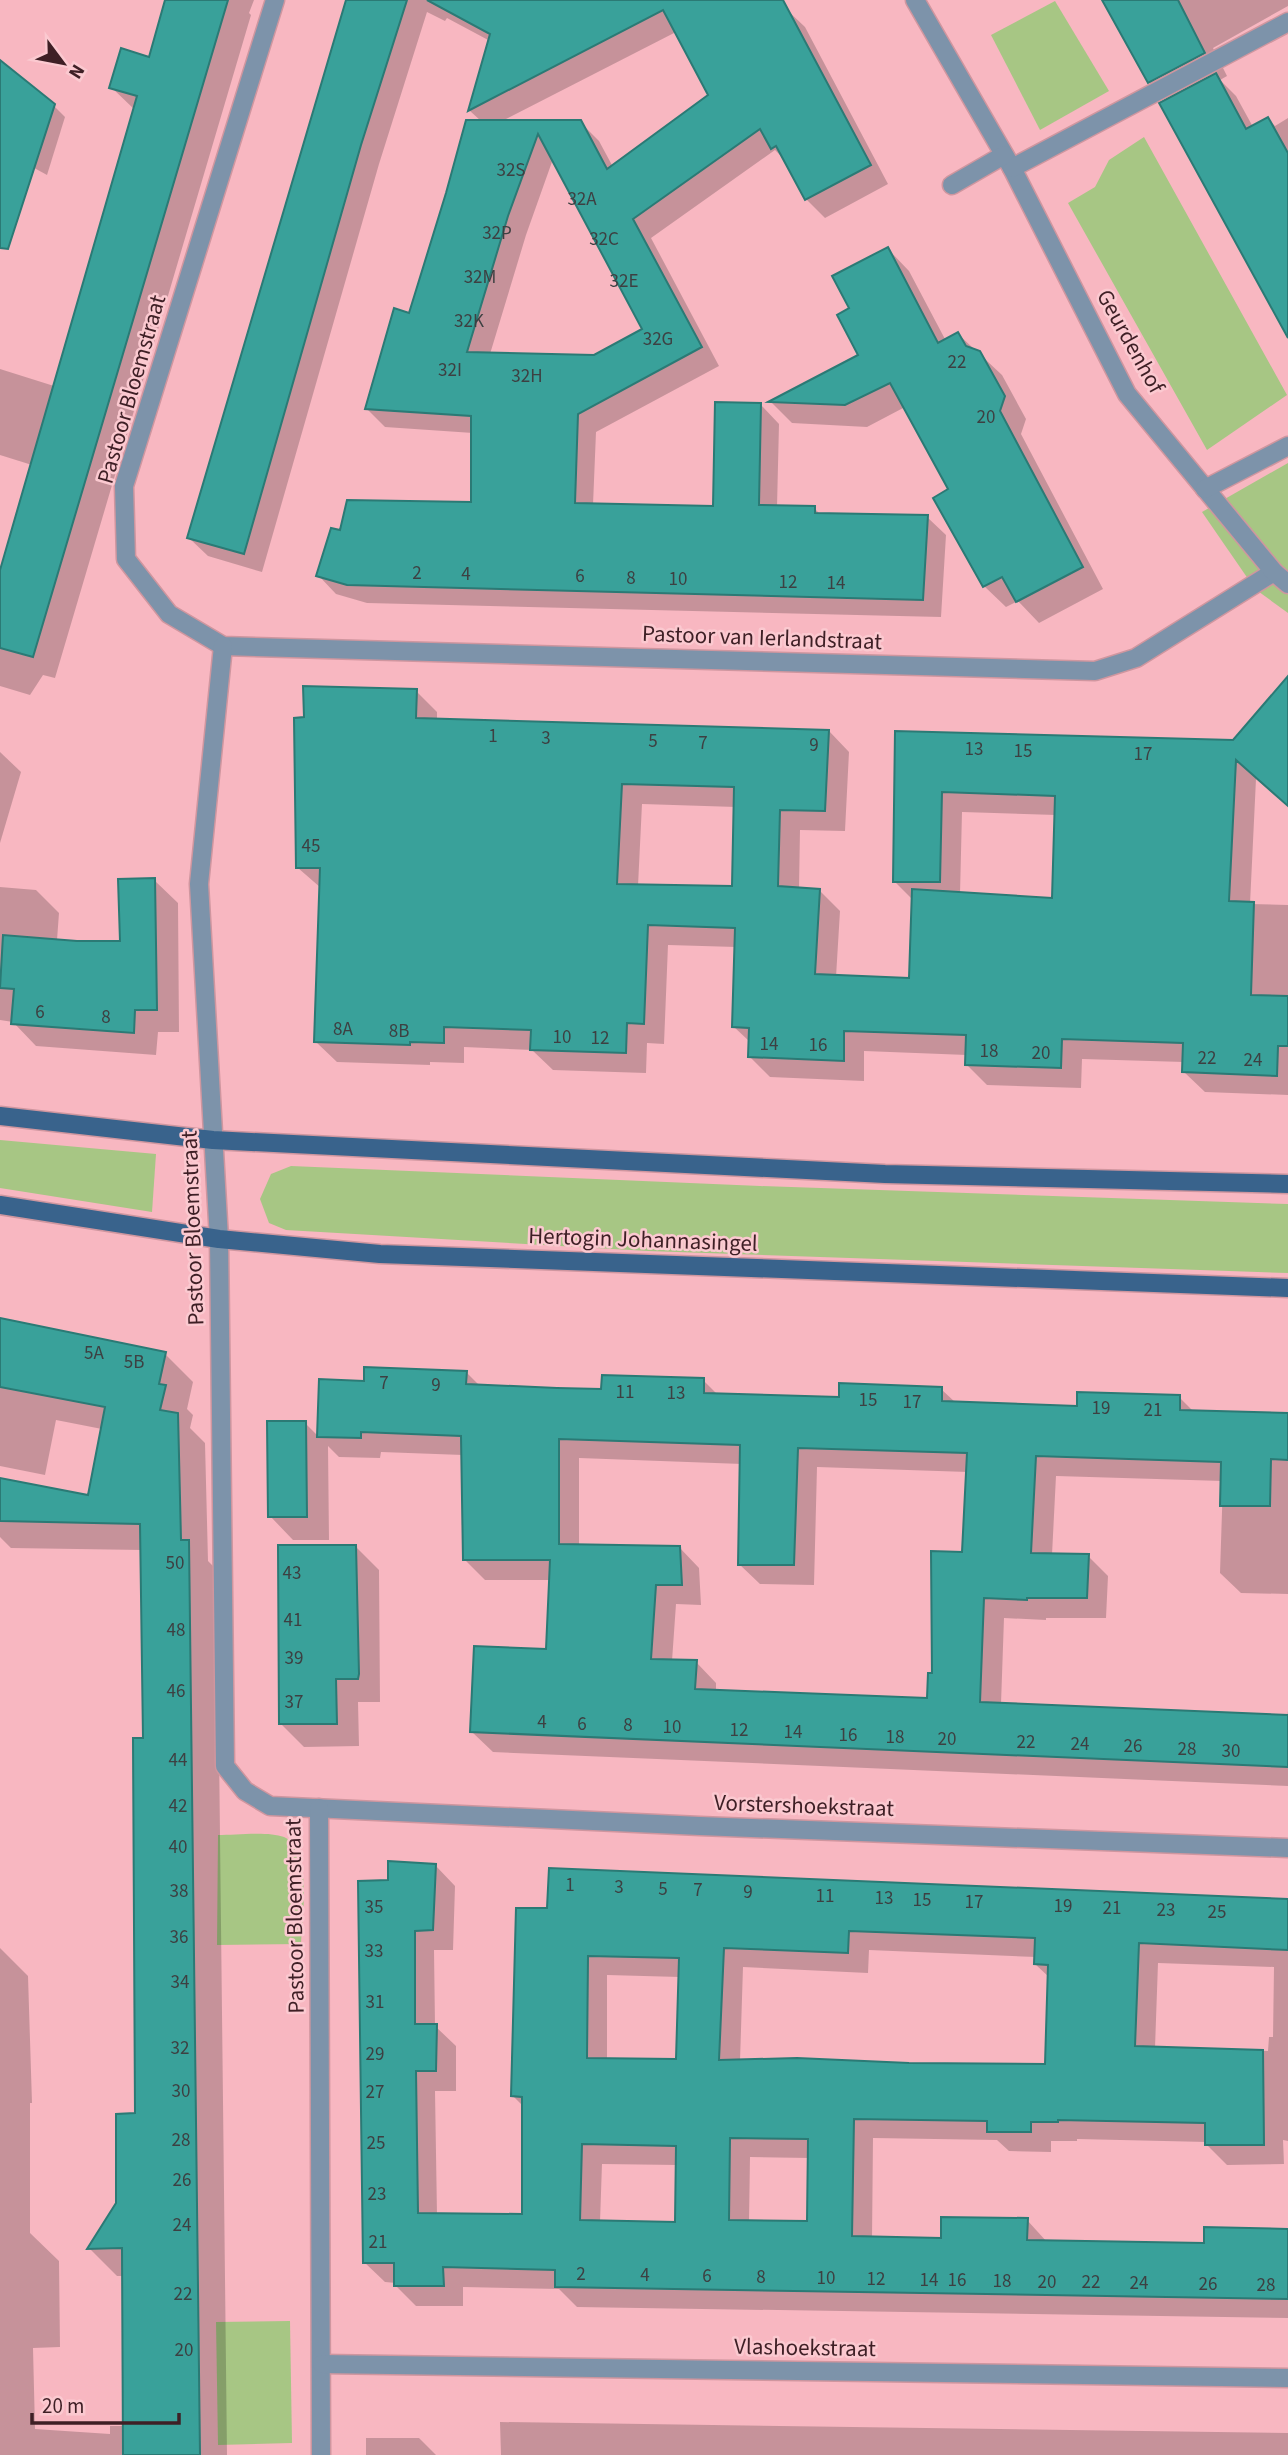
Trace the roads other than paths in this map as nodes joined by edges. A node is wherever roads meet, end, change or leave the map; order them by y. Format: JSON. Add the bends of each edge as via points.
{"nodes":[{"id":1,"x":275,"y":0,"type":"edge"},
{"id":2,"x":915,"y":0,"type":"edge"},
{"id":3,"x":1288,"y":22,"type":"edge"},
{"id":4,"x":1009,"y":162,"type":"junction"},
{"id":5,"x":952,"y":184,"type":"dead end"},
{"id":6,"x":1288,"y":446,"type":"edge"},
{"id":7,"x":1205,"y":489,"type":"junction"},
{"id":8,"x":1281,"y":578,"type":"edge"},
{"id":9,"x":223,"y":646,"type":"junction"},
{"id":10,"x":0,"y":1116,"type":"edge"},
{"id":11,"x":213,"y":1140,"type":"junction"},
{"id":12,"x":1288,"y":1184,"type":"edge"},
{"id":13,"x":0,"y":1205,"type":"edge"},
{"id":14,"x":219,"y":1239,"type":"junction"},
{"id":15,"x":1288,"y":1288,"type":"edge"},
{"id":16,"x":319,"y":1808,"type":"junction"},
{"id":17,"x":1288,"y":1847,"type":"edge"},
{"id":18,"x":321,"y":2364,"type":"junction"},
{"id":19,"x":1288,"y":2378,"type":"edge"},
{"id":20,"x":321,"y":2455,"type":"edge"}],
"edges":[{"from":1,"to":9,"type":"street","name":"Pastoor Bloemstraat","via":[[124,486],[127,559],[169,614]]},
{"from":2,"to":4,"type":"street","name":"Geurdenhof"},
{"from":3,"to":4,"type":"street"},
{"from":4,"to":5,"type":"street"},
{"from":4,"to":7,"type":"street","name":"Geurdenhof","via":[[1127,394]]},
{"from":6,"to":7,"type":"street"},
{"from":7,"to":8,"type":"street","name":"Geurdenhof"},
{"from":8,"to":9,"type":"street","name":"Pastoor van Ierlandstraat","via":[[1136,658],[1095,671]]},
{"from":9,"to":11,"type":"street","name":"Pastoor Bloemstraat","via":[[199,884]]},
{"from":10,"to":11,"type":"main road"},
{"from":11,"to":12,"type":"main road","via":[[885,1174]]},
{"from":11,"to":14,"type":"street","name":"Pastoor Bloemstraat"},
{"from":13,"to":14,"type":"main road","name":"Hertogin Johannasingel"},
{"from":14,"to":15,"type":"main road","name":"Hertogin Johannasingel","via":[[380,1254]]},
{"from":14,"to":16,"type":"street","name":"Pastoor Bloemstraat","via":[[225,1766],[245,1791],[270,1806]]},
{"from":16,"to":17,"type":"street","name":"Vorstershoekstraat"},
{"from":16,"to":18,"type":"street","name":"Pastoor Bloemstraat"},
{"from":18,"to":19,"type":"street","name":"Vlashoekstraat"},
{"from":18,"to":20,"type":"street","name":"Pastoor Bloemstraat"}]}
